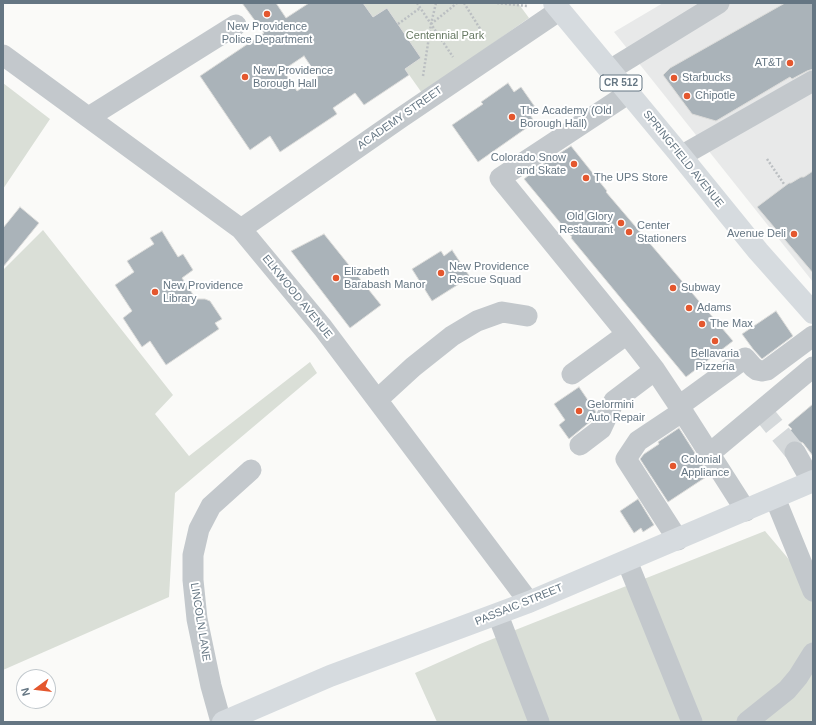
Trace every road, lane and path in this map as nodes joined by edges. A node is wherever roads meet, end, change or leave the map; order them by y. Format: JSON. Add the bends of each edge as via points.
{"nodes":[{"id":1,"x":417,"y":3,"type":"edge"},
{"id":2,"x":436,"y":3,"type":"edge"},
{"id":3,"x":457,"y":3,"type":"edge"},
{"id":4,"x":464,"y":3,"type":"edge"},
{"id":5,"x":497,"y":3,"type":"edge"},
{"id":6,"x":719,"y":3,"type":"edge"},
{"id":7,"x":527,"y":6,"type":"dead end"},
{"id":8,"x":557,"y":7,"type":"edge"},
{"id":9,"x":420,"y":8,"type":"junction"},
{"id":10,"x":398,"y":24,"type":"dead end"},
{"id":11,"x":431,"y":24,"type":"junction"},
{"id":12,"x":236,"y":26,"type":"dead end"},
{"id":13,"x":484,"y":35,"type":"dead end"},
{"id":14,"x":3,"y":55,"type":"edge"},
{"id":15,"x":453,"y":57,"type":"dead end"},
{"id":16,"x":610,"y":70,"type":"junction"},
{"id":17,"x":423,"y":76,"type":"dead end"},
{"id":18,"x":813,"y":81,"type":"edge"},
{"id":19,"x":629,"y":93,"type":"junction"},
{"id":20,"x":89,"y":117,"type":"junction"},
{"id":21,"x":681,"y":156,"type":"junction"},
{"id":22,"x":767,"y":159,"type":"dead end"},
{"id":23,"x":784,"y":184,"type":"dead end"},
{"id":24,"x":241,"y":229,"type":"junction"},
{"id":25,"x":813,"y":313,"type":"edge"},
{"id":26,"x":527,"y":316,"type":"dead end"},
{"id":27,"x":627,"y":334,"type":"junction"},
{"id":28,"x":813,"y":336,"type":"edge"},
{"id":29,"x":813,"y":367,"type":"edge"},
{"id":30,"x":655,"y":370,"type":"junction"},
{"id":31,"x":572,"y":374,"type":"dead end"},
{"id":32,"x":377,"y":400,"type":"junction"},
{"id":33,"x":681,"y":409,"type":"junction"},
{"id":34,"x":580,"y":445,"type":"dead end"},
{"id":35,"x":709,"y":454,"type":"junction"},
{"id":36,"x":797,"y":454,"type":"tunnel mouth"},
{"id":37,"x":251,"y":470,"type":"dead end"},
{"id":38,"x":812,"y":481,"type":"edge"},
{"id":39,"x":775,"y":498,"type":"junction"},
{"id":40,"x":746,"y":511,"type":"junction"},
{"id":41,"x":678,"y":540,"type":"junction"},
{"id":42,"x":627,"y":561,"type":"junction"},
{"id":43,"x":813,"y":591,"type":"edge"},
{"id":44,"x":529,"y":602,"type":"junction"},
{"id":45,"x":498,"y":614,"type":"junction"},
{"id":46,"x":813,"y":653,"type":"edge"},
{"id":47,"x":222,"y":722,"type":"edge"},
{"id":48,"x":539,"y":722,"type":"edge"},
{"id":49,"x":692,"y":722,"type":"edge"},
{"id":50,"x":747,"y":722,"type":"edge"}],
"edges":[{"from":1,"to":9,"type":"path"},
{"from":2,"to":11,"type":"path"},
{"from":3,"to":11,"type":"path"},
{"from":4,"to":13,"type":"path"},
{"from":5,"to":7,"type":"path"},
{"from":6,"to":16,"type":"street"},
{"from":8,"to":16,"type":"main road","name":"SPRINGFIELD AVENUE","number":"CR 512"},
{"from":8,"to":24,"type":"street","name":"ACADEMY STREET"},
{"from":9,"to":10,"type":"path"},
{"from":9,"to":11,"type":"path"},
{"from":11,"to":15,"type":"path"},
{"from":11,"to":17,"type":"path"},
{"from":12,"to":20,"type":"street"},
{"from":14,"to":20,"type":"street","name":"ELKWOOD AVENUE"},
{"from":16,"to":19,"type":"main road","name":"SPRINGFIELD AVENUE","number":"CR 512"},
{"from":18,"to":21,"type":"street"},
{"from":19,"to":21,"type":"main road","name":"SPRINGFIELD AVENUE","number":"CR 512"},
{"from":19,"to":27,"type":"street","via":[[500,178]]},
{"from":20,"to":24,"type":"street","name":"ELKWOOD AVENUE"},
{"from":21,"to":25,"type":"main road","name":"SPRINGFIELD AVENUE","number":"CR 512","via":[[758,251]]},
{"from":22,"to":23,"type":"path"},
{"from":24,"to":32,"type":"street","name":"ELKWOOD AVENUE","via":[[323,328]]},
{"from":26,"to":32,"type":"street","via":[[502,312],[477,321],[452,336]]},
{"from":27,"to":30,"type":"street"},
{"from":27,"to":31,"type":"street"},
{"from":28,"to":33,"type":"street","via":[[767,370],[757,370],[745,358]]},
{"from":29,"to":35,"type":"street"},
{"from":30,"to":33,"type":"street"},
{"from":30,"to":34,"type":"street","via":[[614,400],[602,429]]},
{"from":32,"to":44,"type":"street","name":"ELKWOOD AVENUE"},
{"from":33,"to":35,"type":"street"},
{"from":33,"to":41,"type":"street","via":[[638,441],[626,459]]},
{"from":35,"to":40,"type":"street"},
{"from":36,"to":38,"type":"street"},
{"from":37,"to":47,"type":"street","name":"LINCOLN LANE","via":[[211,506],[199,529],[194,555],[193,580],[197,619],[211,686]]},
{"from":38,"to":39,"type":"main road","name":"PASSAIC STREET"},
{"from":39,"to":40,"type":"main road","name":"PASSAIC STREET"},
{"from":39,"to":43,"type":"street"},
{"from":40,"to":41,"type":"main road","name":"PASSAIC STREET"},
{"from":41,"to":42,"type":"main road","name":"PASSAIC STREET"},
{"from":42,"to":44,"type":"main road","name":"PASSAIC STREET"},
{"from":42,"to":49,"type":"street"},
{"from":44,"to":45,"type":"main road","name":"PASSAIC STREET"},
{"from":45,"to":47,"type":"main road","name":"PASSAIC STREET","via":[[330,676]]},
{"from":45,"to":48,"type":"street"},
{"from":46,"to":50,"type":"street","via":[[787,690]]}]}
